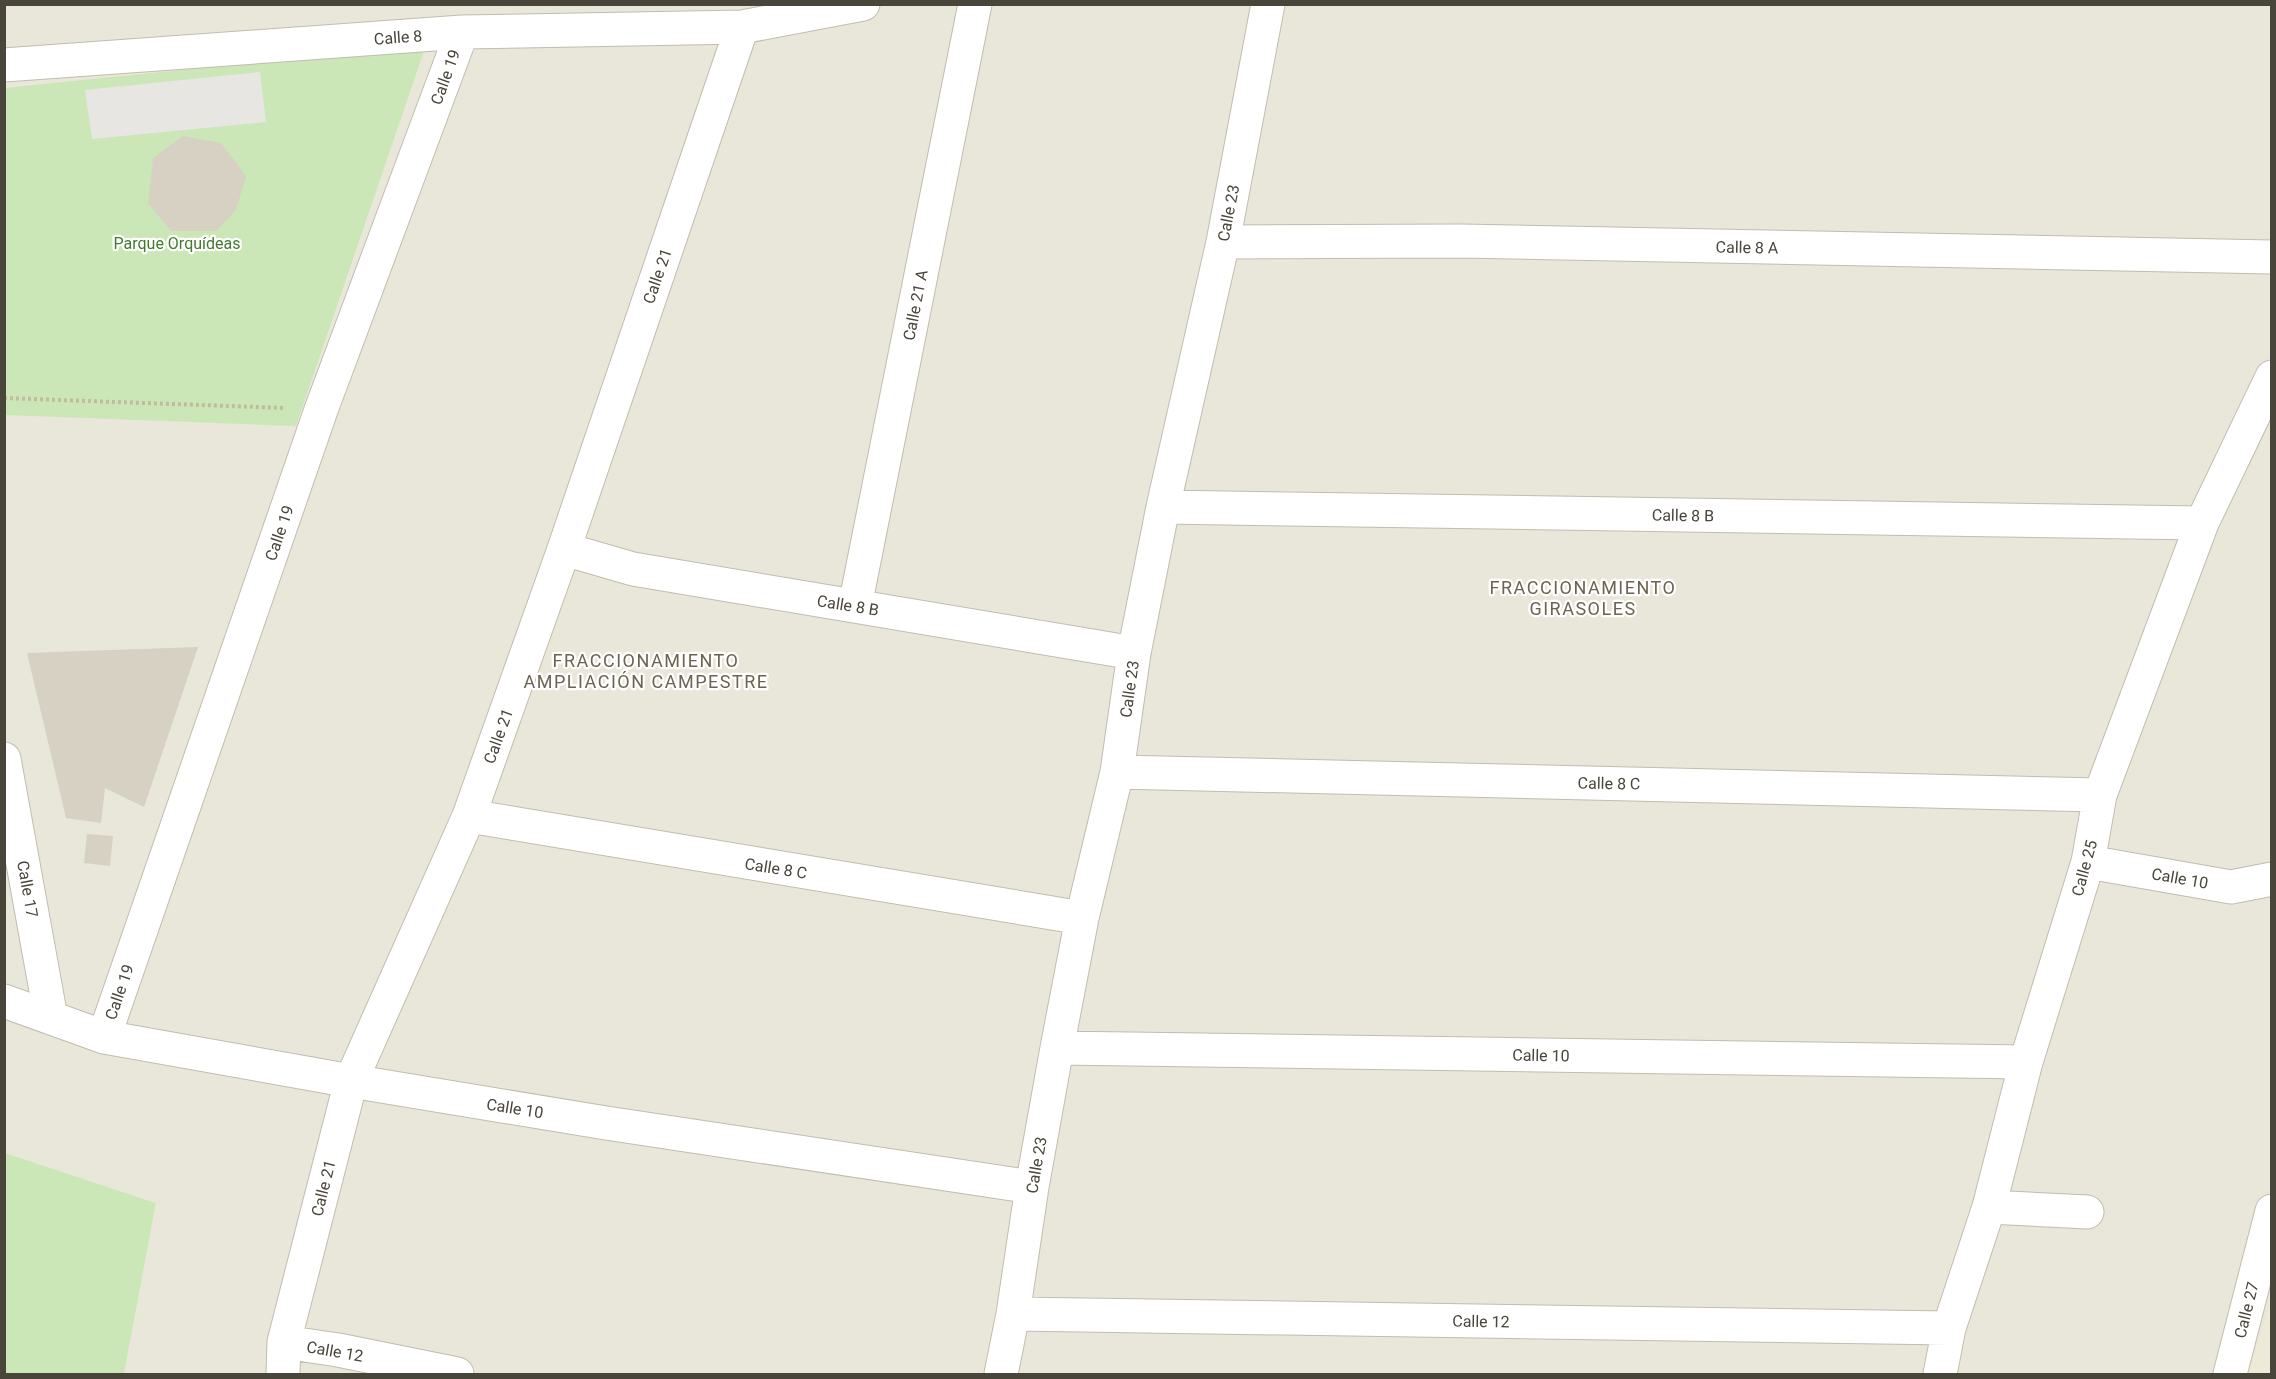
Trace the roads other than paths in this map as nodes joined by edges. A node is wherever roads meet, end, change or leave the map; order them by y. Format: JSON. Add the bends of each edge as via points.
{"nodes":[{"id":1,"x":863,"y":4,"type":"edge"},
{"id":2,"x":975,"y":4,"type":"edge"},
{"id":3,"x":1268,"y":4,"type":"edge"},
{"id":4,"x":742,"y":27,"type":"junction"},
{"id":5,"x":462,"y":32,"type":"junction"},
{"id":6,"x":4,"y":65,"type":"edge"},
{"id":7,"x":1223,"y":242,"type":"junction"},
{"id":8,"x":2271,"y":257,"type":"edge"},
{"id":9,"x":2271,"y":377,"type":"edge"},
{"id":10,"x":1163,"y":507,"type":"junction"},
{"id":11,"x":2202,"y":522,"type":"junction"},
{"id":12,"x":564,"y":549,"type":"junction"},
{"id":13,"x":855,"y":606,"type":"junction"},
{"id":14,"x":1134,"y":653,"type":"junction"},
{"id":15,"x":4,"y":759,"type":"edge"},
{"id":16,"x":1117,"y":772,"type":"junction"},
{"id":17,"x":2100,"y":795,"type":"junction"},
{"id":18,"x":470,"y":816,"type":"junction"},
{"id":19,"x":2088,"y":862,"type":"junction"},
{"id":20,"x":2271,"y":879,"type":"edge"},
{"id":21,"x":1082,"y":918,"type":"junction"},
{"id":22,"x":4,"y":1001,"type":"edge"},
{"id":23,"x":51,"y":1018,"type":"junction"},
{"id":24,"x":104,"y":1037,"type":"junction"},
{"id":25,"x":1057,"y":1048,"type":"junction"},
{"id":26,"x":2026,"y":1062,"type":"junction"},
{"id":27,"x":351,"y":1081,"type":"junction"},
{"id":28,"x":1032,"y":1187,"type":"junction"},
{"id":29,"x":1989,"y":1208,"type":"junction"},
{"id":30,"x":2271,"y":1211,"type":"edge"},
{"id":31,"x":2087,"y":1212,"type":"dead end"},
{"id":32,"x":1013,"y":1314,"type":"junction"},
{"id":33,"x":1949,"y":1328,"type":"junction"},
{"id":34,"x":284,"y":1342,"type":"junction"},
{"id":35,"x":283,"y":1374,"type":"edge"},
{"id":36,"x":457,"y":1374,"type":"edge"},
{"id":37,"x":1001,"y":1374,"type":"edge"},
{"id":38,"x":1940,"y":1374,"type":"edge"},
{"id":39,"x":2230,"y":1374,"type":"edge"}],
"edges":[{"from":1,"to":4,"type":"street","name":"Calle 8"},
{"from":2,"to":13,"type":"street","name":"Calle 21 A"},
{"from":3,"to":7,"type":"street","name":"Calle 23"},
{"from":4,"to":5,"type":"street","name":"Calle 8"},
{"from":4,"to":12,"type":"street","name":"Calle 21"},
{"from":5,"to":6,"type":"street","name":"Calle 8"},
{"from":5,"to":24,"type":"street","name":"Calle 19","via":[[321,410]]},
{"from":7,"to":8,"type":"street","name":"Calle 8 A","via":[[1473,241]]},
{"from":7,"to":10,"type":"street","name":"Calle 23"},
{"from":9,"to":11,"type":"street","name":"Calle 25"},
{"from":10,"to":11,"type":"street","name":"Calle 8 B"},
{"from":10,"to":14,"type":"street","name":"Calle 23"},
{"from":11,"to":17,"type":"street","name":"Calle 25"},
{"from":12,"to":13,"type":"street","name":"Calle 8 B","via":[[633,569]]},
{"from":12,"to":18,"type":"street","name":"Calle 21"},
{"from":13,"to":14,"type":"street","name":"Calle 8 B"},
{"from":14,"to":16,"type":"street","name":"Calle 23"},
{"from":15,"to":23,"type":"street","name":"Calle 17"},
{"from":16,"to":17,"type":"street","name":"Calle 8 C"},
{"from":16,"to":21,"type":"street","name":"Calle 23"},
{"from":17,"to":19,"type":"street","name":"Calle 25"},
{"from":18,"to":21,"type":"street","name":"Calle 8 C"},
{"from":18,"to":27,"type":"street","name":"Calle 21"},
{"from":19,"to":20,"type":"street","name":"Calle 10","via":[[2231,887]]},
{"from":19,"to":26,"type":"street","name":"Calle 25"},
{"from":21,"to":25,"type":"street","name":"Calle 23"},
{"from":22,"to":23,"type":"street","name":"Calle 10"},
{"from":23,"to":24,"type":"street","name":"Calle 10"},
{"from":24,"to":27,"type":"street","name":"Calle 10"},
{"from":25,"to":26,"type":"street","name":"Calle 10"},
{"from":25,"to":28,"type":"street","name":"Calle 23"},
{"from":26,"to":29,"type":"street","name":"Calle 25"},
{"from":27,"to":28,"type":"street","name":"Calle 10"},
{"from":27,"to":34,"type":"street","name":"Calle 21"},
{"from":28,"to":32,"type":"street","name":"Calle 23"},
{"from":29,"to":31,"type":"street"},
{"from":29,"to":33,"type":"street","name":"Calle 25"},
{"from":30,"to":39,"type":"street","name":"Calle 27"},
{"from":32,"to":33,"type":"street","name":"Calle 12"},
{"from":32,"to":37,"type":"street","name":"Calle 23"},
{"from":33,"to":38,"type":"street","name":"Calle 25"},
{"from":34,"to":35,"type":"street","name":"Calle 21"},
{"from":34,"to":36,"type":"street","name":"Calle 12"}]}
